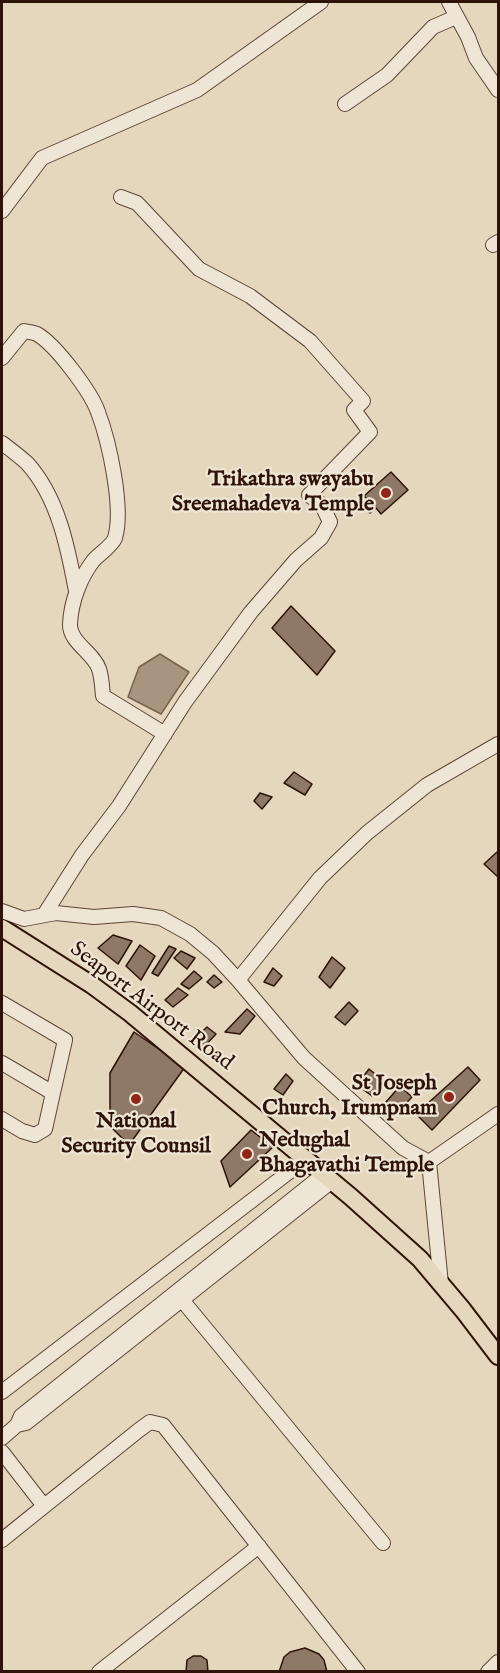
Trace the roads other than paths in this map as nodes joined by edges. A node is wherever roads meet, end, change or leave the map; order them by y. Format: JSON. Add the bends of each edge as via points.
{"nodes":[{"id":1,"x":321,"y":2,"type":"edge"},
{"id":2,"x":449,"y":2,"type":"edge"},
{"id":3,"x":456,"y":17,"type":"junction"},
{"id":4,"x":498,"y":90,"type":"edge"},
{"id":5,"x":345,"y":104,"type":"dead end"},
{"id":6,"x":121,"y":197,"type":"dead end"},
{"id":7,"x":2,"y":211,"type":"edge"},
{"id":8,"x":2,"y":358,"type":"edge"},
{"id":9,"x":2,"y":443,"type":"edge"},
{"id":10,"x":69,"y":554,"type":"junction"},
{"id":11,"x":93,"y":561,"type":"junction"},
{"id":12,"x":76,"y":591,"type":"junction"},
{"id":13,"x":165,"y":734,"type":"junction"},
{"id":14,"x":498,"y":744,"type":"edge"},
{"id":15,"x":2,"y":911,"type":"edge"},
{"id":16,"x":44,"y":915,"type":"junction"},
{"id":17,"x":2,"y":928,"type":"edge"},
{"id":18,"x":237,"y":980,"type":"junction"},
{"id":19,"x":2,"y":1003,"type":"edge"},
{"id":20,"x":2,"y":1063,"type":"edge"},
{"id":21,"x":53,"y":1093,"type":"junction"},
{"id":22,"x":498,"y":1114,"type":"edge"},
{"id":23,"x":2,"y":1119,"type":"edge"},
{"id":24,"x":306,"y":1159,"type":"junction"},
{"id":25,"x":429,"y":1162,"type":"junction"},
{"id":26,"x":328,"y":1178,"type":"junction"},
{"id":27,"x":441,"y":1284,"type":"junction"},
{"id":28,"x":193,"y":1285,"type":"junction"},
{"id":29,"x":182,"y":1300,"type":"junction"},
{"id":30,"x":498,"y":1356,"type":"edge"},
{"id":31,"x":2,"y":1392,"type":"edge"},
{"id":32,"x":17,"y":1425,"type":"junction"},
{"id":33,"x":2,"y":1438,"type":"edge"},
{"id":34,"x":2,"y":1452,"type":"edge"},
{"id":35,"x":44,"y":1506,"type":"junction"},
{"id":36,"x":2,"y":1540,"type":"edge"},
{"id":37,"x":383,"y":1543,"type":"dead end"},
{"id":38,"x":259,"y":1546,"type":"junction"},
{"id":39,"x":498,"y":1662,"type":"edge"},
{"id":40,"x":99,"y":1671,"type":"edge"},
{"id":41,"x":358,"y":1671,"type":"edge"},
{"id":42,"x":488,"y":1671,"type":"edge"}],
"edges":[{"from":1,"to":7,"type":"street","via":[[197,90],[42,158]]},
{"from":2,"to":3,"type":"street"},
{"from":3,"to":4,"type":"street","via":[[476,58]]},
{"from":3,"to":5,"type":"street","via":[[433,27],[387,75]]},
{"from":6,"to":13,"type":"street","via":[[137,203],[199,269],[250,296],[310,341],[363,401],[354,410],[370,432],[309,495],[322,505],[330,522],[321,538],[296,560],[251,612]]},
{"from":8,"to":11,"type":"street","via":[[24,331],[36,333],[76,376],[98,411],[118,502],[114,539]]},
{"from":9,"to":10,"type":"street","via":[[27,464],[51,499]]},
{"from":10,"to":11,"type":"street"},
{"from":10,"to":12,"type":"street"},
{"from":11,"to":12,"type":"street"},
{"from":12,"to":13,"type":"street","via":[[70,627],[99,669],[103,696]]},
{"from":13,"to":16,"type":"street"},
{"from":14,"to":18,"type":"street","via":[[427,785],[367,833],[320,879]]},
{"from":15,"to":16,"type":"street","via":[[24,919]]},
{"from":16,"to":18,"type":"street","via":[[133,914],[161,918],[190,934]]},
{"from":17,"to":24,"type":"main road","name":"Seaport Airport Road","via":[[130,1013]]},
{"from":18,"to":25,"type":"street","via":[[304,1058],[403,1148]]},
{"from":19,"to":21,"type":"street","via":[[65,1040]]},
{"from":20,"to":21,"type":"street"},
{"from":21,"to":23,"type":"street","via":[[45,1129],[35,1135]]},
{"from":22,"to":25,"type":"street"},
{"from":24,"to":26,"type":"main road","name":"Seaport Airport Road"},
{"from":24,"to":31,"type":"street"},
{"from":25,"to":27,"type":"street"},
{"from":26,"to":27,"type":"main road","name":"Seaport Airport Road","via":[[420,1259]]},
{"from":26,"to":28,"type":"street"},
{"from":27,"to":30,"type":"main road","name":"Seaport Airport Road"},
{"from":28,"to":29,"type":"street"},
{"from":28,"to":32,"type":"street","via":[[21,1416]]},
{"from":29,"to":32,"type":"street","via":[[26,1423]]},
{"from":29,"to":37,"type":"street"},
{"from":32,"to":33,"type":"street"},
{"from":34,"to":35,"type":"street"},
{"from":35,"to":36,"type":"street"},
{"from":35,"to":38,"type":"street","via":[[150,1422],[163,1425]]},
{"from":38,"to":40,"type":"street"},
{"from":38,"to":41,"type":"street"},
{"from":39,"to":42,"type":"street"}]}
